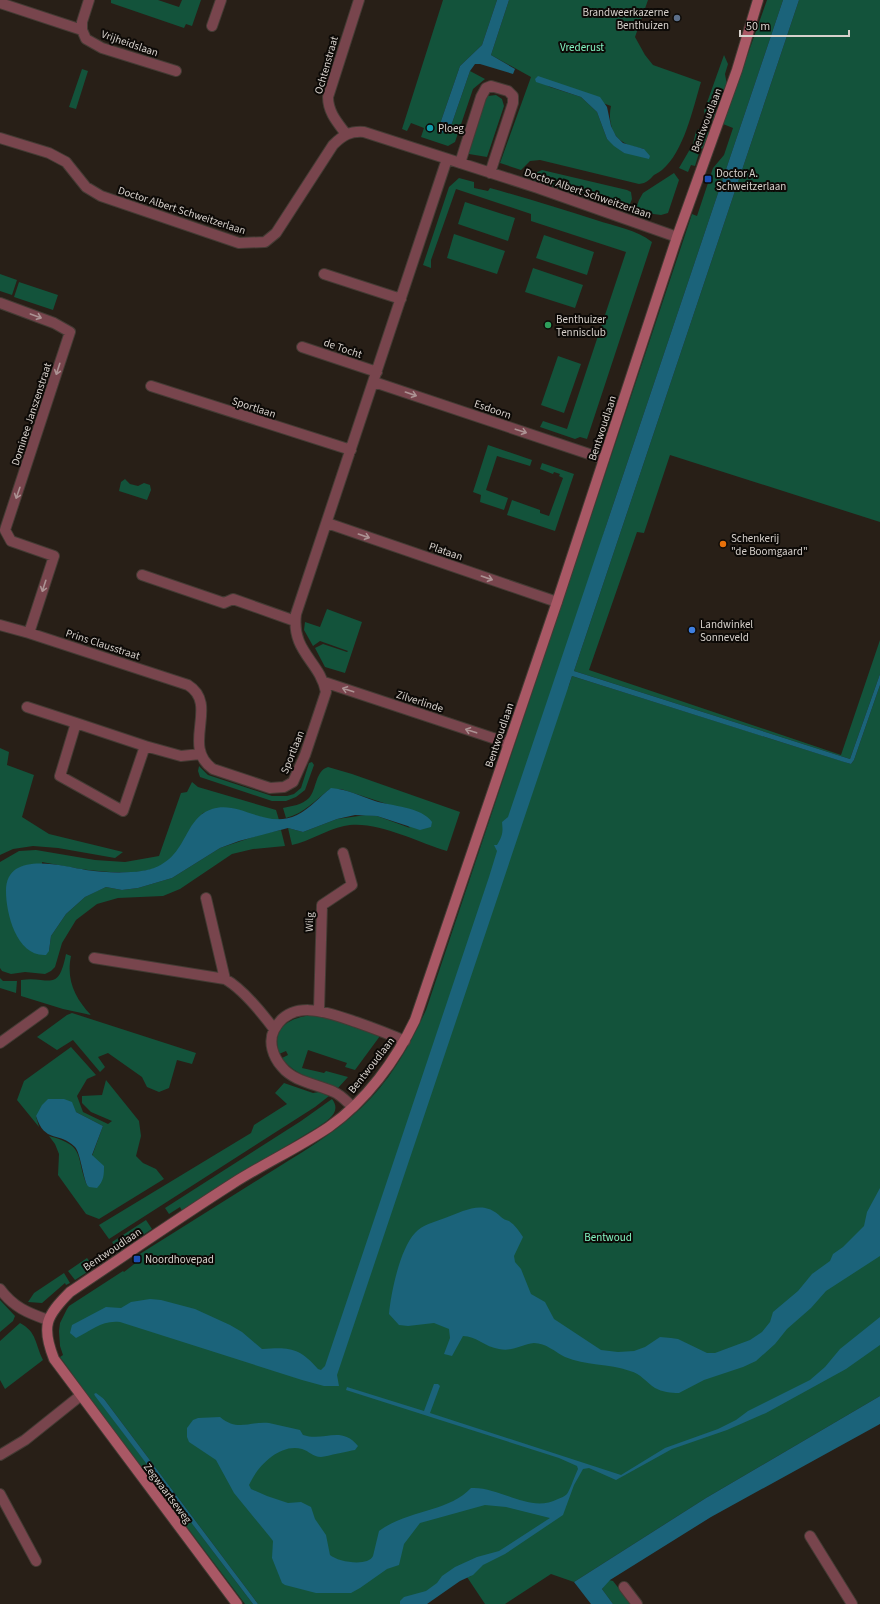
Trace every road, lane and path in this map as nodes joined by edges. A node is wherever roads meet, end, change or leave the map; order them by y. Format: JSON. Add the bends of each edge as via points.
{"nodes":[{"id":1,"x":89,"y":0,"type":"edge"},
{"id":2,"x":221,"y":0,"type":"edge"},
{"id":3,"x":359,"y":0,"type":"edge"},
{"id":4,"x":758,"y":0,"type":"edge"},
{"id":5,"x":0,"y":3,"type":"edge"},
{"id":6,"x":212,"y":26,"type":"dead end"},
{"id":7,"x":82,"y":30,"type":"junction"},
{"id":8,"x":176,"y":71,"type":"dead end"},
{"id":9,"x":346,"y":134,"type":"junction"},
{"id":10,"x":0,"y":138,"type":"edge"},
{"id":11,"x":447,"y":159,"type":"junction"},
{"id":12,"x":460,"y":163,"type":"junction"},
{"id":13,"x":490,"y":173,"type":"junction"},
{"id":14,"x":677,"y":237,"type":"junction"},
{"id":15,"x":324,"y":274,"type":"dead end"},
{"id":16,"x":401,"y":299,"type":"junction"},
{"id":17,"x":0,"y":303,"type":"edge"},
{"id":18,"x":302,"y":347,"type":"dead end"},
{"id":19,"x":375,"y":377,"type":"junction"},
{"id":20,"x":151,"y":386,"type":"dead end"},
{"id":21,"x":351,"y":450,"type":"junction"},
{"id":22,"x":604,"y":459,"type":"junction"},
{"id":23,"x":327,"y":523,"type":"junction"},
{"id":24,"x":142,"y":575,"type":"dead end"},
{"id":25,"x":557,"y":602,"type":"junction"},
{"id":26,"x":295,"y":621,"type":"junction"},
{"id":27,"x":0,"y":625,"type":"edge"},
{"id":28,"x":29,"y":632,"type":"junction"},
{"id":29,"x":324,"y":682,"type":"junction"},
{"id":30,"x":27,"y":706,"type":"dead end"},
{"id":31,"x":76,"y":723,"type":"junction"},
{"id":32,"x":508,"y":743,"type":"junction"},
{"id":33,"x":145,"y":746,"type":"junction"},
{"id":34,"x":200,"y":754,"type":"junction"},
{"id":35,"x":343,"y":853,"type":"dead end"},
{"id":36,"x":206,"y":898,"type":"dead end"},
{"id":37,"x":94,"y":958,"type":"dead end"},
{"id":38,"x":225,"y":979,"type":"junction"},
{"id":39,"x":319,"y":1010,"type":"junction"},
{"id":40,"x":43,"y":1012,"type":"dead end"},
{"id":41,"x":274,"y":1029,"type":"junction"},
{"id":42,"x":405,"y":1041,"type":"junction"},
{"id":43,"x":0,"y":1043,"type":"edge"},
{"id":44,"x":353,"y":1106,"type":"junction"},
{"id":45,"x":0,"y":1289,"type":"edge"},
{"id":46,"x":48,"y":1320,"type":"junction"},
{"id":47,"x":80,"y":1396,"type":"junction"},
{"id":48,"x":0,"y":1455,"type":"edge"},
{"id":49,"x":0,"y":1494,"type":"edge"},
{"id":50,"x":810,"y":1536,"type":"dead end"},
{"id":51,"x":36,"y":1561,"type":"dead end"},
{"id":52,"x":624,"y":1587,"type":"dead end"},
{"id":53,"x":237,"y":1604,"type":"edge"},
{"id":54,"x":637,"y":1604,"type":"edge"},
{"id":55,"x":852,"y":1604,"type":"edge"}],
"edges":[{"from":1,"to":7,"type":"street"},
{"from":2,"to":6,"type":"street"},
{"from":3,"to":9,"type":"street","name":"Ochtenstraat","via":[[328,97],[333,118]]},
{"from":4,"to":14,"type":"main road","name":"Bentwoudlaan","via":[[725,105]]},
{"from":5,"to":7,"type":"street"},
{"from":7,"to":8,"type":"street","name":"Vrijheidslaan","via":[[86,39],[102,48]]},
{"from":9,"to":10,"type":"street","name":"Doctor Albert Schweitzerlaan","via":[[333,145],[276,233],[265,242],[253,244],[239,243],[101,196],[86,187],[62,160],[49,153]]},
{"from":9,"to":11,"type":"street","name":"Doctor Albert Schweitzerlaan","via":[[364,132]]},
{"from":11,"to":12,"type":"street","name":"Doctor Albert Schweitzerlaan"},
{"from":11,"to":16,"type":"street"},
{"from":12,"to":13,"type":"street","name":"Doctor Albert Schweitzerlaan"},
{"from":12,"to":13,"type":"street","via":[[486,88],[491,86],[508,91],[513,96],[513,103]]},
{"from":13,"to":14,"type":"street","name":"Doctor Albert Schweitzerlaan"},
{"from":14,"to":22,"type":"main road","name":"Bentwoudlaan"},
{"from":15,"to":16,"type":"street"},
{"from":16,"to":19,"type":"street"},
{"from":17,"to":28,"type":"street","name":"Dominee Janszenstraat","one_way":true,"via":[[54,323],[70,332],[5,530],[10,541],[54,556]]},
{"from":18,"to":19,"type":"street","name":"de Tocht"},
{"from":19,"to":21,"type":"street"},
{"from":19,"to":22,"type":"street","name":"Esdoorn","one_way":true},
{"from":20,"to":21,"type":"street","name":"Sportlaan"},
{"from":21,"to":23,"type":"street"},
{"from":22,"to":25,"type":"main road","name":"Bentwoudlaan"},
{"from":23,"to":25,"type":"street","name":"Plataan","one_way":true},
{"from":23,"to":26,"type":"street"},
{"from":24,"to":26,"type":"street","via":[[224,604],[233,599]]},
{"from":25,"to":32,"type":"main road","name":"Bentwoudlaan"},
{"from":26,"to":29,"type":"street","via":[[299,643]]},
{"from":27,"to":28,"type":"street","name":"Prins Clausstraat"},
{"from":28,"to":34,"type":"street","name":"Prins Clausstraat","via":[[178,682],[197,691],[202,704]]},
{"from":32,"to":29,"type":"street","name":"Zilverlinde","one_way":true},
{"from":29,"to":34,"type":"street","name":"Sportlaan","via":[[326,692],[293,782],[284,787],[270,788],[214,769],[206,764]]},
{"from":30,"to":31,"type":"street"},
{"from":31,"to":33,"type":"street"},
{"from":31,"to":33,"type":"street","via":[[60,776],[123,812]]},
{"from":32,"to":42,"type":"main road","name":"Bentwoudlaan","via":[[415,1020]]},
{"from":33,"to":34,"type":"street","via":[[181,756]]},
{"from":35,"to":39,"type":"street","name":"Wilg","via":[[352,885],[322,905]]},
{"from":36,"to":38,"type":"street"},
{"from":37,"to":38,"type":"street"},
{"from":38,"to":41,"type":"street","via":[[232,983]]},
{"from":39,"to":41,"type":"street","via":[[290,1014]]},
{"from":39,"to":42,"type":"street"},
{"from":40,"to":43,"type":"street"},
{"from":41,"to":44,"type":"street","via":[[272,1049],[285,1071],[298,1079],[336,1093]]},
{"from":42,"to":44,"type":"main road","name":"Bentwoudlaan","via":[[384,1072]]},
{"from":44,"to":46,"type":"main road","name":"Bentwoudlaan","via":[[329,1127],[233,1183],[70,1292],[53,1309]]},
{"from":45,"to":46,"type":"street","via":[[18,1308]]},
{"from":46,"to":47,"type":"main road","name":"Zegwaartseweg","via":[[46,1334],[54,1359]]},
{"from":47,"to":48,"type":"street","via":[[25,1440]]},
{"from":47,"to":53,"type":"main road","name":"Zegwaartseweg"},
{"from":49,"to":51,"type":"street"},
{"from":50,"to":55,"type":"street"},
{"from":52,"to":54,"type":"street"}]}
